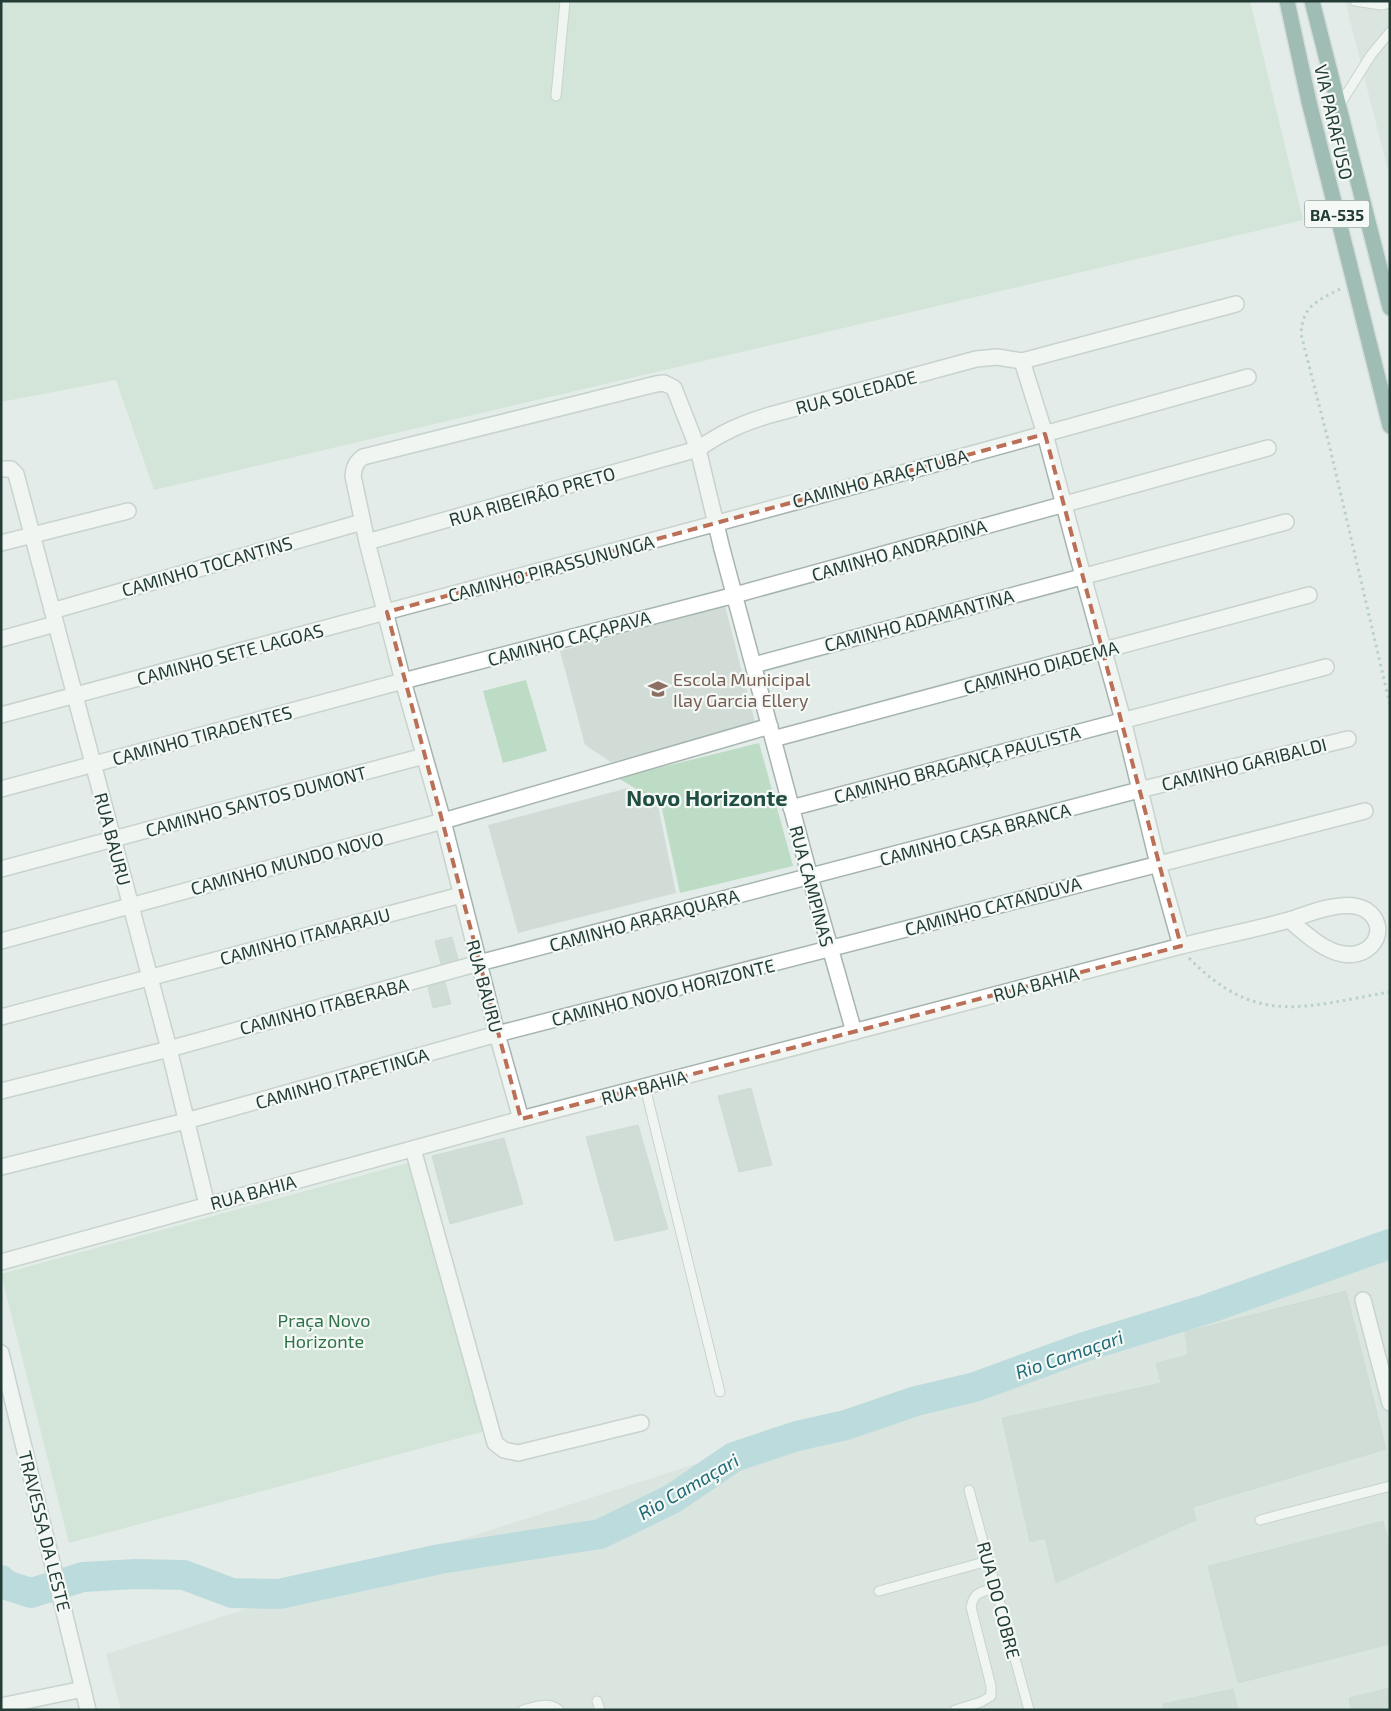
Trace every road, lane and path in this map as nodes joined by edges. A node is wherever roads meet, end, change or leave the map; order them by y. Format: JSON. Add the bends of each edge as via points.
{"nodes":[{"id":1,"x":565,"y":1,"type":"edge"},
{"id":2,"x":1287,"y":1,"type":"edge"},
{"id":3,"x":1312,"y":1,"type":"edge"},
{"id":4,"x":1355,"y":1,"type":"edge"},
{"id":5,"x":1390,"y":3,"type":"edge"},
{"id":6,"x":1390,"y":32,"type":"edge"},
{"id":7,"x":556,"y":96,"type":"dead end"},
{"id":8,"x":1338,"y":106,"type":"junction"},
{"id":9,"x":1354,"y":282,"type":"junction"},
{"id":10,"x":1236,"y":304,"type":"dead end"},
{"id":11,"x":1390,"y":308,"type":"edge"},
{"id":12,"x":1022,"y":361,"type":"junction"},
{"id":13,"x":1248,"y":376,"type":"dead end"},
{"id":14,"x":1390,"y":426,"type":"edge"},
{"id":15,"x":1045,"y":434,"type":"junction"},
{"id":16,"x":1268,"y":448,"type":"dead end"},
{"id":17,"x":698,"y":449,"type":"junction"},
{"id":18,"x":1,"y":469,"type":"edge"},
{"id":19,"x":354,"y":476,"type":"joint"},
{"id":20,"x":1063,"y":504,"type":"junction"},
{"id":21,"x":128,"y":511,"type":"dead end"},
{"id":22,"x":362,"y":522,"type":"junction"},
{"id":23,"x":1286,"y":522,"type":"dead end"},
{"id":24,"x":716,"y":523,"type":"junction"},
{"id":25,"x":32,"y":536,"type":"junction"},
{"id":26,"x":367,"y":542,"type":"junction"},
{"id":27,"x":1,"y":543,"type":"edge"},
{"id":28,"x":1083,"y":576,"type":"junction"},
{"id":29,"x":735,"y":595,"type":"junction"},
{"id":30,"x":1309,"y":595,"type":"dead end"},
{"id":31,"x":387,"y":612,"type":"junction"},
{"id":32,"x":53,"y":618,"type":"junction"},
{"id":33,"x":1,"y":639,"type":"edge"},
{"id":34,"x":1103,"y":650,"type":"junction"},
{"id":35,"x":754,"y":665,"type":"junction"},
{"id":36,"x":1326,"y":667,"type":"dead end"},
{"id":37,"x":404,"y":681,"type":"junction"},
{"id":38,"x":74,"y":695,"type":"junction"},
{"id":39,"x":1390,"y":705,"type":"edge"},
{"id":40,"x":1,"y":715,"type":"edge"},
{"id":41,"x":1123,"y":720,"type":"junction"},
{"id":42,"x":772,"y":732,"type":"junction"},
{"id":43,"x":1348,"y":739,"type":"dead end"},
{"id":44,"x":424,"y":756,"type":"junction"},
{"id":45,"x":94,"y":764,"type":"junction"},
{"id":46,"x":1,"y":789,"type":"edge"},
{"id":47,"x":1140,"y":790,"type":"junction"},
{"id":48,"x":791,"y":808,"type":"junction"},
{"id":49,"x":1365,"y":811,"type":"dead end"},
{"id":50,"x":443,"y":821,"type":"junction"},
{"id":51,"x":112,"y":839,"type":"junction"},
{"id":52,"x":1158,"y":864,"type":"junction"},
{"id":53,"x":1,"y":869,"type":"edge"},
{"id":54,"x":810,"y":877,"type":"junction"},
{"id":55,"x":461,"y":895,"type":"junction"},
{"id":56,"x":131,"y":906,"type":"junction"},
{"id":57,"x":1289,"y":920,"type":"junction"},
{"id":58,"x":1,"y":941,"type":"edge"},
{"id":59,"x":1182,"y":946,"type":"junction"},
{"id":60,"x":829,"y":949,"type":"junction"},
{"id":61,"x":479,"y":964,"type":"junction"},
{"id":62,"x":149,"y":977,"type":"junction"},
{"id":63,"x":1390,"y":992,"type":"edge"},
{"id":64,"x":1,"y":1017,"type":"edge"},
{"id":65,"x":854,"y":1032,"type":"junction"},
{"id":66,"x":497,"y":1034,"type":"junction"},
{"id":67,"x":169,"y":1049,"type":"junction"},
{"id":68,"x":645,"y":1087,"type":"junction"},
{"id":69,"x":1,"y":1091,"type":"edge"},
{"id":70,"x":521,"y":1119,"type":"junction"},
{"id":71,"x":186,"y":1121,"type":"junction"},
{"id":72,"x":412,"y":1149,"type":"junction"},
{"id":73,"x":1,"y":1167,"type":"edge"},
{"id":74,"x":207,"y":1205,"type":"junction"},
{"id":75,"x":1,"y":1262,"type":"edge"},
{"id":76,"x":1363,"y":1300,"type":"dead end"},
{"id":77,"x":1,"y":1353,"type":"edge"},
{"id":78,"x":720,"y":1392,"type":"dead end"},
{"id":79,"x":1390,"y":1404,"type":"edge"},
{"id":80,"x":641,"y":1423,"type":"dead end"},
{"id":81,"x":1390,"y":1486,"type":"edge"},
{"id":82,"x":969,"y":1490,"type":"dead end"},
{"id":83,"x":1260,"y":1520,"type":"dead end"},
{"id":84,"x":988,"y":1561,"type":"junction"},
{"id":85,"x":996,"y":1588,"type":"junction"},
{"id":86,"x":879,"y":1591,"type":"dead end"},
{"id":87,"x":83,"y":1689,"type":"junction"},
{"id":88,"x":1,"y":1706,"type":"edge"},
{"id":89,"x":88,"y":1710,"type":"edge"},
{"id":90,"x":523,"y":1710,"type":"edge"},
{"id":91,"x":559,"y":1710,"type":"edge"},
{"id":92,"x":954,"y":1710,"type":"edge"},
{"id":93,"x":1029,"y":1710,"type":"edge"}],
"edges":[{"from":1,"to":7,"type":"lane"},
{"from":2,"to":9,"type":"highway","name":"VIA PARAFUSO","number":"BA-535"},
{"from":3,"to":8,"type":"highway","name":"VIA PARAFUSO","number":"BA-535"},
{"from":4,"to":5,"type":"lane","via":[[1381,5]]},
{"from":6,"to":8,"type":"lane"},
{"from":8,"to":11,"type":"highway","name":"VIA PARAFUSO","number":"BA-535"},
{"from":9,"to":14,"type":"highway","name":"VIA PARAFUSO","number":"BA-535"},
{"from":9,"to":39,"type":"path","via":[[1308,309],[1302,320],[1301,334]]},
{"from":10,"to":12,"type":"street"},
{"from":12,"to":15,"type":"street"},
{"from":12,"to":17,"type":"street","name":"RUA SOLEDADE","via":[[997,357],[976,359],[836,397],[740,425]]},
{"from":13,"to":15,"type":"street","name":"CAMINHO ARAÇATUBA"},
{"from":15,"to":20,"type":"street"},
{"from":15,"to":24,"type":"street","name":"CAMINHO ARAÇATUBA"},
{"from":16,"to":20,"type":"street","name":"CAMINHO ANDRADINA"},
{"from":17,"to":19,"type":"street","name":"RUA CAMPINAS","via":[[674,388],[664,383],[363,456],[354,468]]},
{"from":17,"to":24,"type":"street","name":"RUA CAMPINAS"},
{"from":17,"to":26,"type":"street","name":"RUA RIBEIRÃO PRETO"},
{"from":18,"to":25,"type":"street","name":"RUA BAURU","via":[[11,469],[16,474]]},
{"from":19,"to":22,"type":"street","name":"RUA BAURU"},
{"from":20,"to":28,"type":"street"},
{"from":20,"to":29,"type":"street","name":"CAMINHO ANDRADINA"},
{"from":21,"to":25,"type":"street"},
{"from":22,"to":26,"type":"street","name":"RUA BAURU"},
{"from":22,"to":32,"type":"street","name":"CAMINHO TOCANTINS"},
{"from":23,"to":28,"type":"street","name":"CAMINHO ADAMANTINA"},
{"from":24,"to":29,"type":"street","name":"RUA CAMPINAS"},
{"from":24,"to":31,"type":"street","name":"CAMINHO PIRASSUNUNGA"},
{"from":25,"to":27,"type":"street"},
{"from":25,"to":32,"type":"street","name":"RUA BAURU"},
{"from":26,"to":31,"type":"street","name":"RUA BAURU"},
{"from":28,"to":34,"type":"street"},
{"from":28,"to":35,"type":"street","name":"CAMINHO ADAMANTINA"},
{"from":29,"to":35,"type":"street","name":"RUA CAMPINAS"},
{"from":29,"to":37,"type":"street","name":"CAMINHO CAÇAPAVA"},
{"from":30,"to":34,"type":"street","name":"CAMINHO DIADEMA"},
{"from":31,"to":37,"type":"street","name":"RUA BAURU"},
{"from":31,"to":38,"type":"street","name":"CAMINHO SETE LAGOAS"},
{"from":32,"to":33,"type":"street","name":"CAMINHO TOCANTINS"},
{"from":32,"to":38,"type":"street","name":"RUA BAURU"},
{"from":34,"to":41,"type":"street"},
{"from":34,"to":42,"type":"street","name":"CAMINHO DIADEMA"},
{"from":35,"to":42,"type":"street","name":"RUA CAMPINAS"},
{"from":36,"to":41,"type":"street","name":"CAMINHO BRAGANÇA PAULISTA"},
{"from":37,"to":44,"type":"street","name":"RUA BAURU"},
{"from":37,"to":45,"type":"street","name":"CAMINHO TIRADENTES"},
{"from":38,"to":40,"type":"street","name":"CAMINHO SETE LAGOAS"},
{"from":38,"to":45,"type":"street","name":"RUA BAURU"},
{"from":41,"to":47,"type":"street"},
{"from":41,"to":48,"type":"street","name":"CAMINHO BRAGANÇA PAULISTA"},
{"from":42,"to":48,"type":"street","name":"RUA CAMPINAS"},
{"from":42,"to":50,"type":"street","name":"CAMINHO DIADEMA"},
{"from":43,"to":47,"type":"street","name":"CAMINHO GARIBALDI"},
{"from":44,"to":50,"type":"street","name":"RUA BAURU"},
{"from":44,"to":51,"type":"street","name":"CAMINHO SANTOS DUMONT"},
{"from":45,"to":46,"type":"street","name":"CAMINHO TIRADENTES"},
{"from":45,"to":51,"type":"street","name":"RUA BAURU"},
{"from":47,"to":52,"type":"street"},
{"from":47,"to":54,"type":"street","name":"CAMINHO CASA BRANCA"},
{"from":48,"to":54,"type":"street","name":"RUA CAMPINAS"},
{"from":49,"to":52,"type":"street","name":"CAMINHO CATANDUVA"},
{"from":50,"to":55,"type":"street","name":"RUA BAURU"},
{"from":50,"to":56,"type":"street","name":"CAMINHO MUNDO NOVO"},
{"from":51,"to":53,"type":"street","name":"CAMINHO SANTOS DUMONT"},
{"from":51,"to":56,"type":"street","name":"RUA BAURU"},
{"from":52,"to":59,"type":"street"},
{"from":52,"to":60,"type":"street","name":"CAMINHO CATANDUVA"},
{"from":54,"to":60,"type":"street","name":"RUA CAMPINAS"},
{"from":54,"to":61,"type":"street","name":"CAMINHO ARARAQUARA"},
{"from":55,"to":61,"type":"street","name":"RUA BAURU"},
{"from":55,"to":62,"type":"street","name":"CAMINHO ITAMARAJU"},
{"from":56,"to":58,"type":"street","name":"CAMINHO MUNDO NOVO"},
{"from":56,"to":62,"type":"street","name":"RUA BAURU"},
{"from":57,"to":57,"type":"street","name":"RUA BAHIA","via":[[1328,949],[1342,954],[1356,955],[1368,950],[1376,943],[1379,932],[1373,914],[1350,905]]},
{"from":57,"to":59,"type":"street","name":"RUA BAHIA"},
{"from":59,"to":63,"type":"path","via":[[1198,968],[1218,984],[1262,1005],[1296,1008]]},
{"from":59,"to":65,"type":"street","name":"RUA BAHIA"},
{"from":60,"to":65,"type":"street","name":"RUA CAMPINAS"},
{"from":60,"to":66,"type":"street","name":"CAMINHO NOVO HORIZONTE"},
{"from":61,"to":66,"type":"street","name":"RUA BAURU"},
{"from":61,"to":67,"type":"street","name":"CAMINHO ITABERABA"},
{"from":62,"to":64,"type":"street","name":"CAMINHO ITAMARAJU"},
{"from":62,"to":67,"type":"street","name":"RUA BAURU"},
{"from":65,"to":68,"type":"street","name":"RUA BAHIA"},
{"from":66,"to":70,"type":"street","name":"RUA BAURU"},
{"from":66,"to":71,"type":"street","name":"CAMINHO ITAPETINGA"},
{"from":67,"to":69,"type":"street","name":"CAMINHO ITABERABA"},
{"from":67,"to":71,"type":"street","name":"RUA BAURU"},
{"from":68,"to":70,"type":"street","name":"RUA BAHIA"},
{"from":68,"to":78,"type":"lane"},
{"from":70,"to":72,"type":"street","name":"RUA BAHIA"},
{"from":71,"to":73,"type":"street","name":"CAMINHO ITAPETINGA"},
{"from":71,"to":74,"type":"street","name":"RUA BAURU"},
{"from":72,"to":74,"type":"street","name":"RUA BAHIA"},
{"from":72,"to":80,"type":"street","via":[[495,1444],[518,1453]]},
{"from":74,"to":75,"type":"street","name":"RUA BAHIA"},
{"from":76,"to":79,"type":"street"},
{"from":77,"to":87,"type":"street","name":"TRAVESSA DA LESTE"},
{"from":81,"to":83,"type":"lane"},
{"from":82,"to":84,"type":"lane","name":"RUA DO COBRE"},
{"from":84,"to":85,"type":"lane","name":"RUA DO COBRE"},
{"from":84,"to":86,"type":"lane"},
{"from":85,"to":92,"type":"lane","via":[[978,1593],[971,1607],[991,1696]]},
{"from":85,"to":93,"type":"lane","name":"RUA DO COBRE"},
{"from":87,"to":88,"type":"street"},
{"from":87,"to":89,"type":"street","name":"TRAVESSA DA LESTE"},
{"from":90,"to":91,"type":"lane","via":[[544,1705]]}]}
